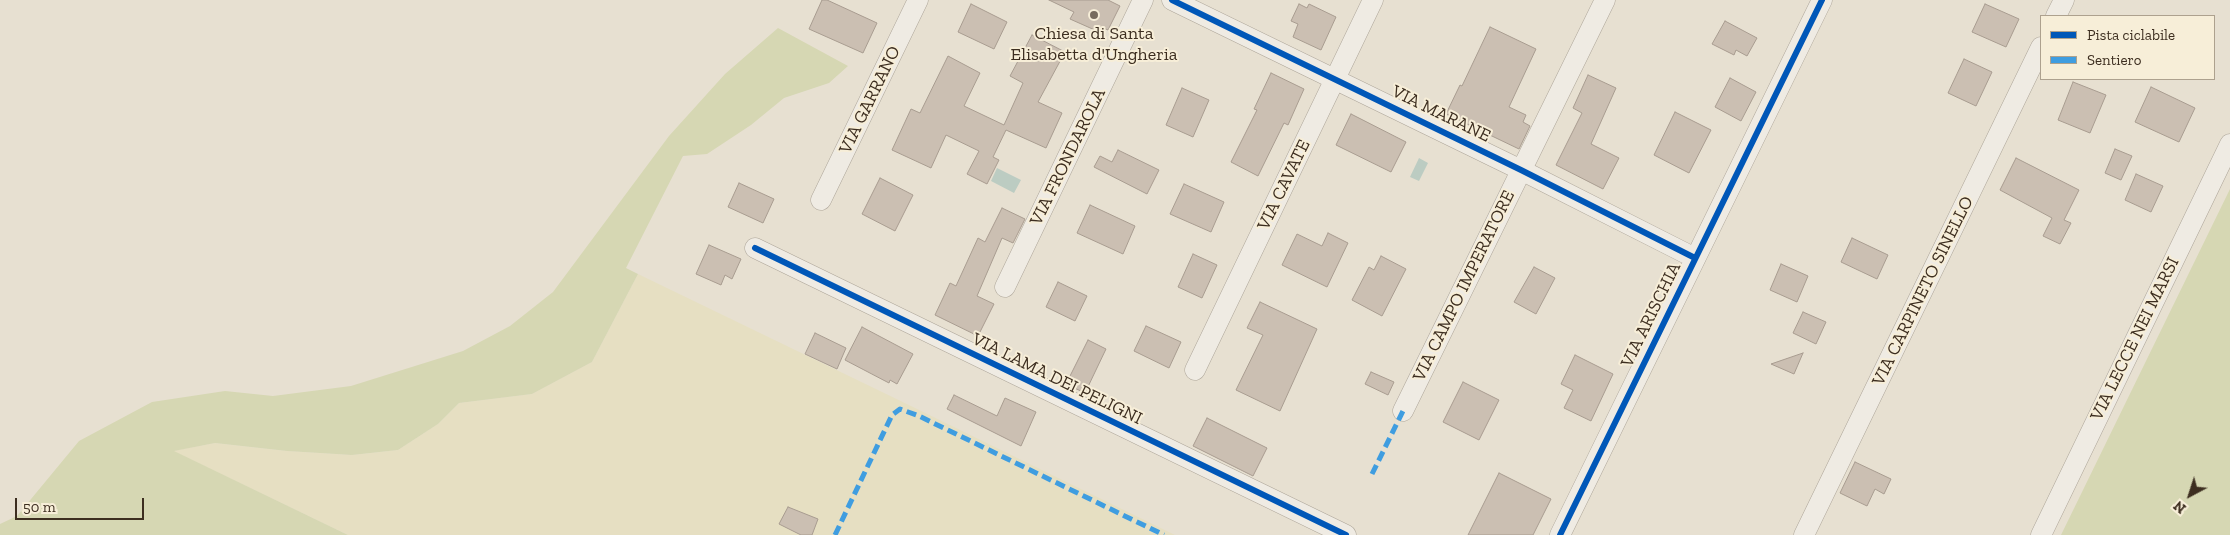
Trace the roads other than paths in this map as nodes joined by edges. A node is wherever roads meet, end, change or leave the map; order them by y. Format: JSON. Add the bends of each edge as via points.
{"nodes":[{"id":1,"x":918,"y":0,"type":"edge"},
{"id":2,"x":1144,"y":0,"type":"edge"},
{"id":3,"x":1172,"y":0,"type":"edge"},
{"id":4,"x":1373,"y":0,"type":"edge"},
{"id":5,"x":1605,"y":0,"type":"edge"},
{"id":6,"x":1822,"y":0,"type":"edge"},
{"id":7,"x":2064,"y":0,"type":"edge"},
{"id":8,"x":2056,"y":15,"type":"edge"},
{"id":9,"x":2040,"y":50,"type":"edge"},
{"id":10,"x":1334,"y":80,"type":"junction"},
{"id":11,"x":2230,"y":144,"type":"edge"},
{"id":12,"x":1521,"y":170,"type":"junction"},
{"id":13,"x":822,"y":200,"type":"dead end"},
{"id":14,"x":755,"y":248,"type":"dead end"},
{"id":15,"x":1696,"y":258,"type":"junction"},
{"id":16,"x":1005,"y":287,"type":"dead end"},
{"id":17,"x":1195,"y":370,"type":"dead end"},
{"id":18,"x":1403,"y":411,"type":"dead end"},
{"id":19,"x":1346,"y":535,"type":"edge"},
{"id":20,"x":1560,"y":535,"type":"edge"},
{"id":21,"x":1804,"y":535,"type":"edge"},
{"id":22,"x":2040,"y":535,"type":"edge"}],
"edges":[{"from":1,"to":13,"type":"street","name":"VIA GARRANO"},
{"from":2,"to":16,"type":"street","name":"VIA FRONDAROLA"},
{"from":3,"to":10,"type":"street","name":"VIA MARANE"},
{"from":4,"to":10,"type":"street","name":"VIA CAVATE"},
{"from":5,"to":12,"type":"street","name":"VIA CAMPO IMPERATORE"},
{"from":6,"to":15,"type":"street","name":"VIA ARISCHIA"},
{"from":7,"to":8,"type":"street"},
{"from":9,"to":21,"type":"street","name":"VIA CARPINETO SINELLO"},
{"from":10,"to":12,"type":"street","name":"VIA MARANE"},
{"from":10,"to":17,"type":"street","name":"VIA CAVATE"},
{"from":11,"to":22,"type":"street","name":"VIA LECCE NEI MARSI"},
{"from":12,"to":15,"type":"street","name":"VIA MARANE"},
{"from":12,"to":18,"type":"street","name":"VIA CAMPO IMPERATORE"},
{"from":14,"to":19,"type":"street","name":"VIA LAMA DEI PELIGNI"},
{"from":15,"to":20,"type":"street","name":"VIA ARISCHIA"}]}
